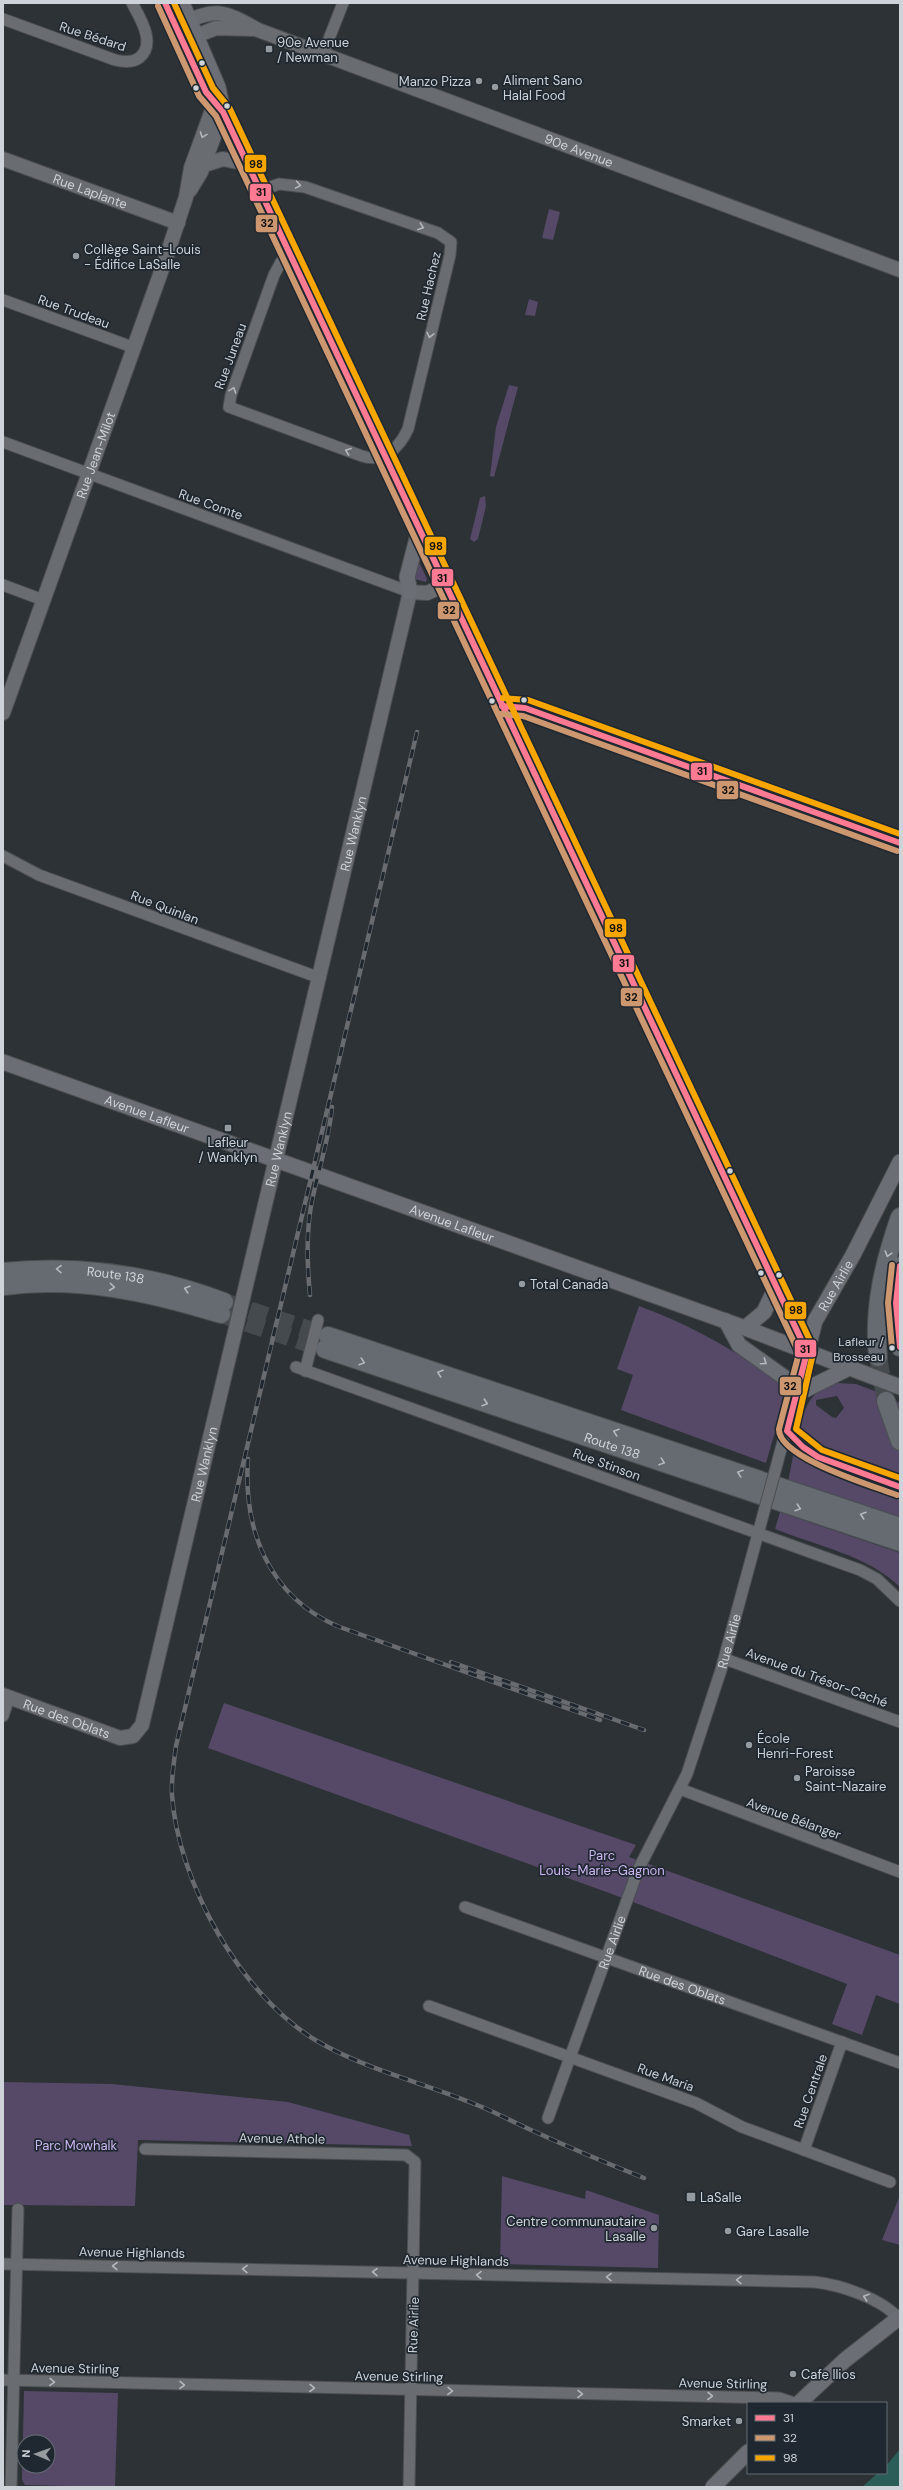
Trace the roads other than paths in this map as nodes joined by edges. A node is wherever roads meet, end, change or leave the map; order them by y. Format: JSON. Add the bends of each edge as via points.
{"nodes":[{"id":1,"x":132,"y":3,"type":"edge"},
{"id":2,"x":165,"y":3,"type":"edge"},
{"id":3,"x":182,"y":3,"type":"edge"},
{"id":4,"x":212,"y":3,"type":"edge"},
{"id":5,"x":343,"y":3,"type":"edge"},
{"id":6,"x":229,"y":14,"type":"junction"},
{"id":7,"x":3,"y":20,"type":"edge"},
{"id":8,"x":189,"y":20,"type":"junction"},
{"id":9,"x":175,"y":26,"type":"junction"},
{"id":10,"x":258,"y":30,"type":"junction"},
{"id":11,"x":196,"y":36,"type":"junction"},
{"id":12,"x":182,"y":42,"type":"junction"},
{"id":13,"x":324,"y":54,"type":"junction"},
{"id":14,"x":219,"y":107,"type":"junction"},
{"id":15,"x":3,"y":159,"type":"edge"},
{"id":16,"x":247,"y":164,"type":"junction"},
{"id":17,"x":204,"y":165,"type":"junction"},
{"id":18,"x":260,"y":191,"type":"junction"},
{"id":19,"x":186,"y":197,"type":"junction"},
{"id":20,"x":178,"y":223,"type":"junction"},
{"id":21,"x":291,"y":256,"type":"junction"},
{"id":22,"x":900,"y":270,"type":"edge"},
{"id":23,"x":3,"y":300,"type":"edge"},
{"id":24,"x":134,"y":348,"type":"junction"},
{"id":25,"x":3,"y":442,"type":"edge"},
{"id":26,"x":385,"y":456,"type":"junction"},
{"id":27,"x":89,"y":474,"type":"junction"},
{"id":28,"x":419,"y":531,"type":"junction"},
{"id":29,"x":3,"y":585,"type":"edge"},
{"id":30,"x":445,"y":585,"type":"junction"},
{"id":31,"x":410,"y":592,"type":"junction"},
{"id":32,"x":43,"y":600,"type":"junction"},
{"id":33,"x":502,"y":706,"type":"junction"},
{"id":34,"x":3,"y":714,"type":"edge"},
{"id":35,"x":900,"y":843,"type":"edge"},
{"id":36,"x":3,"y":856,"type":"edge"},
{"id":37,"x":320,"y":978,"type":"junction"},
{"id":38,"x":3,"y":1062,"type":"edge"},
{"id":39,"x":275,"y":1160,"type":"junction"},
{"id":40,"x":900,"y":1162,"type":"edge"},
{"id":41,"x":900,"y":1217,"type":"edge"},
{"id":42,"x":900,"y":1266,"type":"edge"},
{"id":43,"x":3,"y":1272,"type":"edge"},
{"id":44,"x":3,"y":1286,"type":"edge"},
{"id":45,"x":776,"y":1288,"type":"junction"},
{"id":46,"x":318,"y":1320,"type":"dead end"},
{"id":47,"x":726,"y":1321,"type":"junction"},
{"id":48,"x":746,"y":1328,"type":"junction"},
{"id":49,"x":900,"y":1347,"type":"edge"},
{"id":50,"x":807,"y":1352,"type":"junction"},
{"id":51,"x":878,"y":1357,"type":"tunnel mouth"},
{"id":52,"x":849,"y":1368,"type":"junction"},
{"id":53,"x":900,"y":1387,"type":"edge"},
{"id":54,"x":797,"y":1394,"type":"junction"},
{"id":55,"x":886,"y":1400,"type":"tunnel mouth"},
{"id":56,"x":900,"y":1441,"type":"edge"},
{"id":57,"x":900,"y":1527,"type":"edge"},
{"id":58,"x":758,"y":1534,"type":"junction"},
{"id":59,"x":900,"y":1542,"type":"edge"},
{"id":60,"x":900,"y":1601,"type":"edge"},
{"id":61,"x":724,"y":1658,"type":"junction"},
{"id":62,"x":6,"y":1697,"type":"edge"},
{"id":63,"x":3,"y":1716,"type":"edge"},
{"id":64,"x":900,"y":1722,"type":"edge"},
{"id":65,"x":130,"y":1737,"type":"joint"},
{"id":66,"x":680,"y":1789,"type":"junction"},
{"id":67,"x":900,"y":1872,"type":"edge"},
{"id":68,"x":465,"y":1907,"type":"dead end"},
{"id":69,"x":606,"y":1958,"type":"junction"},
{"id":70,"x":429,"y":2006,"type":"dead end"},
{"id":71,"x":842,"y":2042,"type":"junction"},
{"id":72,"x":570,"y":2057,"type":"junction"},
{"id":73,"x":900,"y":2063,"type":"edge"},
{"id":74,"x":548,"y":2118,"type":"dead end"},
{"id":75,"x":145,"y":2148,"type":"dead end"},
{"id":76,"x":804,"y":2150,"type":"junction"},
{"id":77,"x":415,"y":2162,"type":"joint"},
{"id":78,"x":890,"y":2182,"type":"dead end"},
{"id":79,"x":18,"y":2209,"type":"dead end"},
{"id":80,"x":3,"y":2264,"type":"edge"},
{"id":81,"x":16,"y":2265,"type":"junction"},
{"id":82,"x":414,"y":2273,"type":"junction"},
{"id":83,"x":899,"y":2318,"type":"edge"},
{"id":84,"x":8,"y":2380,"type":"edge"},
{"id":85,"x":411,"y":2390,"type":"junction"},
{"id":86,"x":791,"y":2402,"type":"edge"},
{"id":87,"x":800,"y":2402,"type":"edge"},
{"id":88,"x":747,"y":2453,"type":"edge"},
{"id":89,"x":11,"y":2487,"type":"edge"},
{"id":90,"x":408,"y":2487,"type":"edge"},
{"id":91,"x":713,"y":2487,"type":"edge"}],
"edges":[{"from":1,"to":7,"type":"street","name":"Rue Bédard","via":[[145,31],[147,42],[142,56],[130,62],[115,60]]},
{"from":2,"to":9,"type":"main road"},
{"from":3,"to":8,"type":"main road"},
{"from":4,"to":6,"type":"street"},
{"from":5,"to":13,"type":"street"},
{"from":6,"to":8,"type":"street","name":"90e Avenue","via":[[208,14]]},
{"from":6,"to":10,"type":"street","name":"90e Avenue"},
{"from":8,"to":9,"type":"street","name":"90e Avenue"},
{"from":8,"to":11,"type":"main road"},
{"from":9,"to":12,"type":"main road"},
{"from":10,"to":11,"type":"street","name":"90e Avenue","via":[[222,27]]},
{"from":10,"to":13,"type":"street","name":"90e Avenue"},
{"from":11,"to":12,"type":"street","name":"90e Avenue"},
{"from":11,"to":14,"type":"main road","via":[[218,87]]},
{"from":12,"to":14,"type":"main road","via":[[206,92]]},
{"from":13,"to":22,"type":"street","name":"90e Avenue"},
{"from":14,"to":16,"type":"main road"},
{"from":14,"to":17,"type":"street","name":"Rue Jean-Milot"},
{"from":14,"to":19,"type":"street","name":"Rue Jean-Milot","one_way":true,"via":[[191,168]]},
{"from":15,"to":20,"type":"street","name":"Rue Laplante"},
{"from":16,"to":17,"type":"street","via":[[223,159]]},
{"from":16,"to":18,"type":"main road"},
{"from":17,"to":19,"type":"street","name":"Rue Jean-Milot"},
{"from":18,"to":21,"type":"main road"},
{"from":18,"to":26,"type":"street","name":"Rue Hachez","one_way":true,"via":[[279,184],[315,189],[438,233],[451,242],[408,429],[398,445]]},
{"from":19,"to":20,"type":"street","name":"Rue Jean-Milot"},
{"from":20,"to":24,"type":"street","name":"Rue Jean-Milot"},
{"from":21,"to":26,"type":"main road"},
{"from":26,"to":21,"type":"street","name":"Rue Juneau","one_way":true,"via":[[374,459],[362,456],[229,407],[229,400],[272,281],[281,262]]},
{"from":23,"to":24,"type":"street","name":"Rue Trudeau"},
{"from":24,"to":27,"type":"street","name":"Rue Jean-Milot"},
{"from":25,"to":27,"type":"street","name":"Rue Comte"},
{"from":26,"to":28,"type":"main road"},
{"from":27,"to":31,"type":"street","name":"Rue Comte"},
{"from":27,"to":32,"type":"street","name":"Rue Jean-Milot"},
{"from":28,"to":30,"type":"main road"},
{"from":28,"to":31,"type":"main road","via":[[407,577]]},
{"from":29,"to":32,"type":"street"},
{"from":30,"to":31,"type":"street","via":[[427,593]]},
{"from":30,"to":33,"type":"main road"},
{"from":31,"to":37,"type":"street","name":"Rue Wanklyn"},
{"from":32,"to":34,"type":"street","name":"Rue Jean-Milot"},
{"from":33,"to":35,"type":"main road","via":[[525,708]]},
{"from":33,"to":45,"type":"main road"},
{"from":36,"to":37,"type":"street","name":"Rue Quinlan","via":[[45,877]]},
{"from":37,"to":39,"type":"street","name":"Rue Wanklyn"},
{"from":38,"to":39,"type":"main road","name":"Avenue Lafleur"},
{"from":39,"to":47,"type":"main road","name":"Avenue Lafleur"},
{"from":39,"to":65,"type":"street","name":"Rue Wanklyn","via":[[145,1713],[141,1728]]},
{"from":40,"to":50,"type":"main road","name":"Rue Airlie","via":[[853,1255],[815,1321]]},
{"from":41,"to":51,"type":"highway","one_way":true,"via":[[885,1262],[879,1292],[876,1322]]},
{"from":42,"to":49,"type":"highway","via":[[896,1303]]},
{"from":44,"to":43,"type":"highway","name":"Route 138","one_way":true,"via":[[54,1283],[117,1287],[222,1308],[166,1283],[121,1274],[62,1269]]},
{"from":45,"to":48,"type":"main road","via":[[764,1312]]},
{"from":45,"to":50,"type":"main road"},
{"from":46,"to":58,"type":"street","name":"Rue Stinson","via":[[300,1369]]},
{"from":47,"to":48,"type":"main road","name":"Avenue Lafleur"},
{"from":47,"to":54,"type":"main road","one_way":true,"via":[[739,1345],[788,1380]]},
{"from":48,"to":50,"type":"main road","name":"Avenue Lafleur"},
{"from":50,"to":52,"type":"main road","name":"Avenue Lafleur"},
{"from":50,"to":54,"type":"street","name":"Rue Airlie"},
{"from":52,"to":53,"type":"main road","name":"Avenue Lafleur"},
{"from":52,"to":54,"type":"main road"},
{"from":54,"to":58,"type":"street","name":"Rue Airlie","bridge":true},
{"from":55,"to":56,"type":"highway"},
{"from":57,"to":59,"type":"highway","name":"Route 138","one_way":true,"via":[[326,1343]]},
{"from":58,"to":60,"type":"street","name":"Rue Stinson","via":[[867,1573]]},
{"from":58,"to":61,"type":"street","name":"Rue Airlie"},
{"from":61,"to":64,"type":"street","name":"Avenue du Trésor-Caché"},
{"from":61,"to":66,"type":"street","name":"Rue Airlie","via":[[703,1729]]},
{"from":62,"to":63,"type":"street"},
{"from":62,"to":65,"type":"street","name":"Rue des Oblats","via":[[120,1738]]},
{"from":66,"to":67,"type":"street","name":"Avenue Bélanger"},
{"from":66,"to":69,"type":"street","name":"Rue Airlie","via":[[638,1870]]},
{"from":68,"to":69,"type":"street","name":"Rue des Oblats"},
{"from":69,"to":71,"type":"street","name":"Rue des Oblats"},
{"from":69,"to":72,"type":"street","name":"Rue Airlie"},
{"from":70,"to":72,"type":"street","name":"Rue Maria"},
{"from":71,"to":73,"type":"street","name":"Rue des Oblats"},
{"from":71,"to":76,"type":"street","name":"Rue Centrale"},
{"from":72,"to":74,"type":"street","name":"Rue Airlie"},
{"from":72,"to":76,"type":"street","name":"Rue Maria","via":[[696,2103],[742,2127]]},
{"from":75,"to":77,"type":"street","name":"Avenue Athole","via":[[406,2155]]},
{"from":76,"to":78,"type":"street","name":"Rue Maria"},
{"from":77,"to":82,"type":"street","name":"Rue Airlie"},
{"from":79,"to":81,"type":"street"},
{"from":80,"to":81,"type":"street","name":"Avenue Highlands"},
{"from":82,"to":81,"type":"street","name":"Avenue Highlands","one_way":true},
{"from":81,"to":84,"type":"street"},
{"from":83,"to":82,"type":"street","name":"Avenue Highlands","one_way":true,"via":[[873,2299],[816,2282]]},
{"from":82,"to":85,"type":"street","name":"Rue Airlie"},
{"from":83,"to":87,"type":"main road","via":[[839,2365]]},
{"from":84,"to":85,"type":"street","name":"Avenue Stirling","one_way":true},
{"from":84,"to":89,"type":"street"},
{"from":85,"to":86,"type":"street","name":"Avenue Stirling","one_way":true,"via":[[779,2398]]},
{"from":85,"to":90,"type":"street","name":"Rue Airlie"},
{"from":88,"to":91,"type":"main road"}]}
